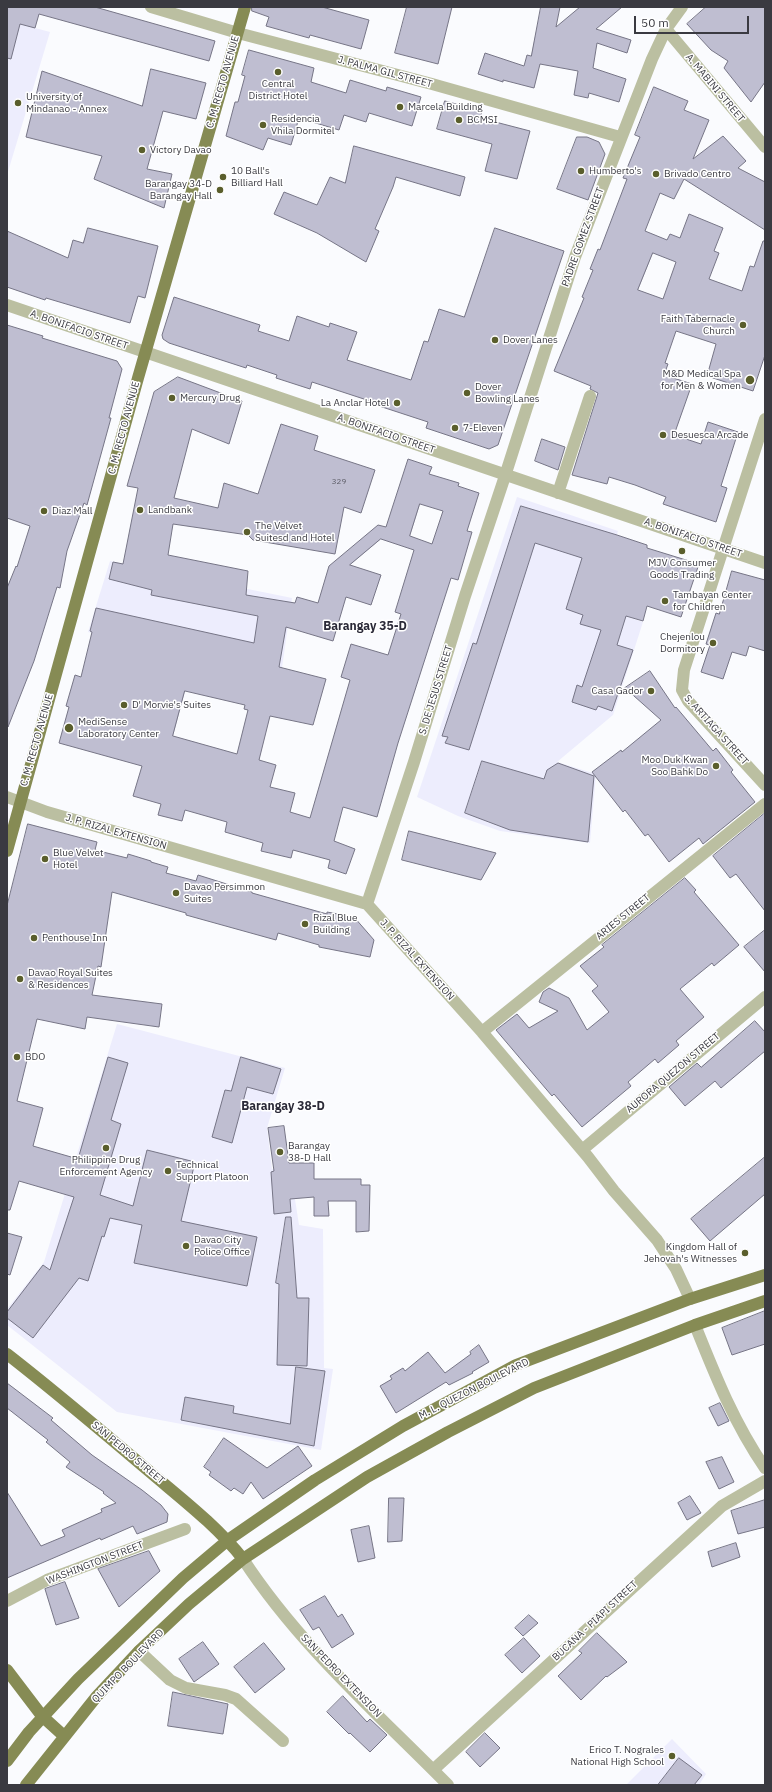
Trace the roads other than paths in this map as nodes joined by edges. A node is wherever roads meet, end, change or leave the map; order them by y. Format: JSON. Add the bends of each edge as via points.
{"nodes":[{"id":1,"x":151,"y":7,"type":"edge"},
{"id":2,"x":245,"y":7,"type":"edge"},
{"id":3,"x":682,"y":7,"type":"edge"},
{"id":4,"x":666,"y":29,"type":"junction"},
{"id":5,"x":238,"y":33,"type":"junction"},
{"id":6,"x":620,"y":136,"type":"junction"},
{"id":7,"x":765,"y":147,"type":"edge"},
{"id":8,"x":7,"y":305,"type":"edge"},
{"id":9,"x":145,"y":352,"type":"junction"},
{"id":10,"x":590,"y":396,"type":"dead end"},
{"id":11,"x":765,"y":419,"type":"edge"},
{"id":12,"x":505,"y":476,"type":"junction"},
{"id":13,"x":558,"y":493,"type":"junction"},
{"id":14,"x":722,"y":548,"type":"junction"},
{"id":15,"x":765,"y":563,"type":"edge"},
{"id":16,"x":765,"y":785,"type":"edge"},
{"id":17,"x":7,"y":797,"type":"edge"},
{"id":18,"x":20,"y":803,"type":"junction"},
{"id":19,"x":765,"y":804,"type":"edge"},
{"id":20,"x":7,"y":851,"type":"edge"},
{"id":21,"x":367,"y":904,"type":"junction"},
{"id":22,"x":765,"y":997,"type":"edge"},
{"id":23,"x":482,"y":1032,"type":"junction"},
{"id":24,"x":582,"y":1150,"type":"junction"},
{"id":25,"x":765,"y":1275,"type":"edge"},
{"id":26,"x":690,"y":1299,"type":"junction"},
{"id":27,"x":765,"y":1301,"type":"edge"},
{"id":28,"x":695,"y":1325,"type":"junction"},
{"id":29,"x":7,"y":1354,"type":"edge"},
{"id":30,"x":765,"y":1468,"type":"edge"},
{"id":31,"x":765,"y":1482,"type":"edge"},
{"id":32,"x":185,"y":1528,"type":"dead end"},
{"id":33,"x":228,"y":1540,"type":"junction"},
{"id":34,"x":243,"y":1559,"type":"junction"},
{"id":35,"x":7,"y":1601,"type":"edge"},
{"id":36,"x":139,"y":1651,"type":"junction"},
{"id":37,"x":7,"y":1670,"type":"edge"},
{"id":38,"x":42,"y":1716,"type":"junction"},
{"id":39,"x":64,"y":1736,"type":"junction"},
{"id":40,"x":283,"y":1741,"type":"dead end"},
{"id":41,"x":7,"y":1761,"type":"edge"},
{"id":42,"x":433,"y":1770,"type":"junction"},
{"id":43,"x":26,"y":1785,"type":"edge"},
{"id":44,"x":448,"y":1785,"type":"edge"}],
"edges":[{"from":1,"to":5,"type":"street","name":"J. PALMA GIL STREET"},
{"from":2,"to":5,"type":"main road","name":"C. M. RECTO AVENUE"},
{"from":3,"to":4,"type":"street","name":"PADRE GOMEZ STREET"},
{"from":4,"to":6,"type":"street","name":"PADRE GOMEZ STREET"},
{"from":4,"to":7,"type":"street","name":"A. MABINI STREET"},
{"from":5,"to":6,"type":"street","name":"J. PALMA GIL STREET"},
{"from":5,"to":9,"type":"main road","name":"C. M. RECTO AVENUE"},
{"from":6,"to":12,"type":"street","name":"PADRE GOMEZ STREET","via":[[575,257]]},
{"from":8,"to":9,"type":"street","name":"A. BONIFACIO STREET"},
{"from":9,"to":12,"type":"street","name":"A. BONIFACIO STREET"},
{"from":9,"to":18,"type":"main road","name":"C. M. RECTO AVENUE"},
{"from":10,"to":13,"type":"street"},
{"from":11,"to":14,"type":"street","name":"S. ARTIAGA STREET"},
{"from":12,"to":13,"type":"street","name":"A. BONIFACIO STREET"},
{"from":12,"to":21,"type":"street","name":"S. DE JESUS STREET"},
{"from":13,"to":14,"type":"street","name":"A. BONIFACIO STREET"},
{"from":14,"to":15,"type":"street","name":"A. BONIFACIO STREET"},
{"from":14,"to":16,"type":"street","name":"S. ARTIAGA STREET","via":[[684,670],[682,690],[688,701]]},
{"from":17,"to":18,"type":"street","name":"J. P. RIZAL EXTENSION"},
{"from":18,"to":20,"type":"main road","name":"C. M. RECTO AVENUE"},
{"from":18,"to":21,"type":"street","name":"J. P. RIZAL EXTENSION"},
{"from":19,"to":23,"type":"street","name":"ARIES STREET"},
{"from":21,"to":23,"type":"street","name":"J. P. RIZAL EXTENSION"},
{"from":22,"to":24,"type":"street","name":"AURORA QUEZON STREET"},
{"from":23,"to":24,"type":"street","name":"J. P. RIZAL EXTENSION"},
{"from":24,"to":26,"type":"street","name":"J. P. RIZAL EXTENSION","via":[[657,1240],[676,1269]]},
{"from":25,"to":26,"type":"main road","name":"M. L. QUEZON BOULEVARD"},
{"from":26,"to":33,"type":"main road","name":"M. L. QUEZON BOULEVARD","via":[[516,1365],[391,1433],[315,1480]]},
{"from":27,"to":28,"type":"main road"},
{"from":28,"to":30,"type":"street","via":[[723,1395]]},
{"from":28,"to":34,"type":"main road","via":[[534,1388],[448,1432],[367,1477]]},
{"from":29,"to":33,"type":"main road","name":"SAN PEDRO STREET","via":[[65,1400]]},
{"from":31,"to":42,"type":"street","name":"BUCANA - PIAPI STREET","via":[[722,1506]]},
{"from":32,"to":35,"type":"street","name":"WASHINGTON STREET","via":[[54,1578]]},
{"from":33,"to":34,"type":"main road","name":"SAN PEDRO STREET"},
{"from":33,"to":38,"type":"main road","via":[[121,1635]]},
{"from":34,"to":36,"type":"main road","name":"QUIMPO BOULEVARD","via":[[189,1604]]},
{"from":34,"to":42,"type":"street","name":"SAN PEDRO EXTENSION","via":[[264,1589],[321,1658]]},
{"from":36,"to":39,"type":"main road","name":"QUIMPO BOULEVARD"},
{"from":36,"to":40,"type":"street","via":[[170,1680],[186,1688],[236,1699]]},
{"from":37,"to":38,"type":"main road"},
{"from":38,"to":39,"type":"main road"},
{"from":38,"to":41,"type":"main road"},
{"from":39,"to":43,"type":"main road","name":"QUIMPO BOULEVARD"},
{"from":42,"to":44,"type":"street","name":"SAN PEDRO EXTENSION"}]}
